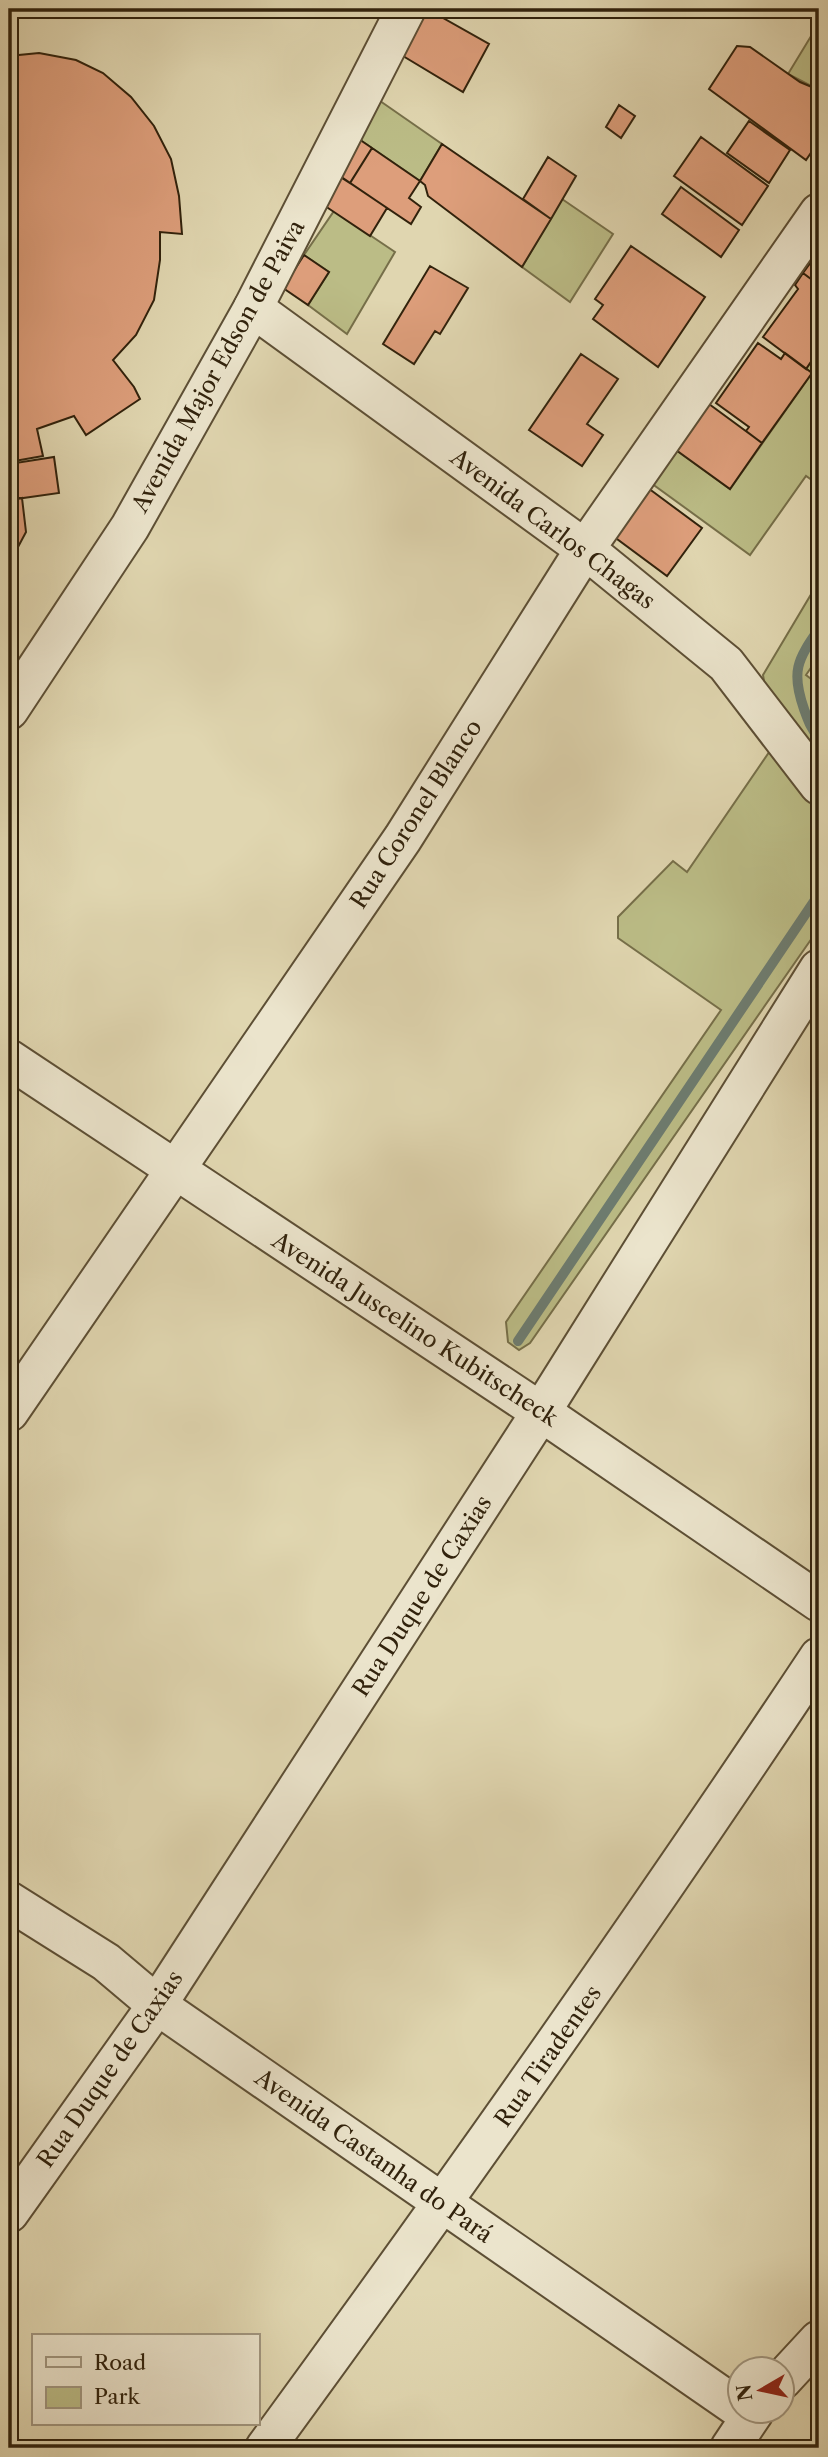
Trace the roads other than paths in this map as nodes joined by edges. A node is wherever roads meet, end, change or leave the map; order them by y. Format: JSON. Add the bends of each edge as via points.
{"nodes":[{"id":1,"x":406,"y":9,"type":"edge"},
{"id":2,"x":819,"y":213,"type":"edge"},
{"id":3,"x":253,"y":308,"type":"junction"},
{"id":4,"x":585,"y":549,"type":"junction"},
{"id":5,"x":9,"y":710,"type":"edge"},
{"id":6,"x":819,"y":785,"type":"edge"},
{"id":7,"x":819,"y":969,"type":"edge"},
{"id":8,"x":9,"y":1059,"type":"edge"},
{"id":9,"x":175,"y":1170,"type":"junction"},
{"id":10,"x":9,"y":1412,"type":"edge"},
{"id":11,"x":541,"y":1412,"type":"junction"},
{"id":12,"x":819,"y":1602,"type":"edge"},
{"id":13,"x":819,"y":1657,"type":"edge"},
{"id":14,"x":9,"y":1902,"type":"edge"},
{"id":15,"x":157,"y":2005,"type":"junction"},
{"id":16,"x":443,"y":2204,"type":"junction"},
{"id":17,"x":9,"y":2213,"type":"edge"},
{"id":18,"x":819,"y":2340,"type":"edge"},
{"id":19,"x":796,"y":2365,"type":"edge"},
{"id":20,"x":726,"y":2398,"type":"edge"},
{"id":21,"x":740,"y":2426,"type":"edge"},
{"id":22,"x":265,"y":2448,"type":"edge"},
{"id":23,"x":730,"y":2448,"type":"edge"}],
"edges":[{"from":1,"to":3,"type":"street","name":"Avenida Major Edson de Paiva"},
{"from":2,"to":4,"type":"street","name":"Rua Coronel Blanco"},
{"from":3,"to":4,"type":"street","name":"Avenida Carlos Chagas"},
{"from":3,"to":5,"type":"street","name":"Avenida Major Edson de Paiva","via":[[130,527]]},
{"from":4,"to":6,"type":"street","name":"Avenida Carlos Chagas","via":[[726,664]]},
{"from":4,"to":9,"type":"street","name":"Rua Coronel Blanco","via":[[403,838]]},
{"from":7,"to":11,"type":"street","name":"Rua Duque de Caxias"},
{"from":8,"to":9,"type":"street","name":"Avenida Juscelino Kubitscheck"},
{"from":9,"to":10,"type":"street","name":"Rua Coronel Blanco"},
{"from":9,"to":11,"type":"street","name":"Avenida Juscelino Kubitscheck"},
{"from":11,"to":12,"type":"street","name":"Avenida Juscelino Kubitscheck"},
{"from":11,"to":15,"type":"street","name":"Rua Duque de Caxias"},
{"from":13,"to":16,"type":"street","name":"Rua Tiradentes","via":[[654,1905]]},
{"from":14,"to":15,"type":"street","name":"Avenida Castanha do Pará","via":[[106,1962]]},
{"from":15,"to":16,"type":"street","name":"Avenida Castanha do Pará"},
{"from":15,"to":17,"type":"street","name":"Rua Duque de Caxias"},
{"from":16,"to":20,"type":"street","name":"Avenida Castanha do Pará"},
{"from":16,"to":22,"type":"street","name":"Rua Tiradentes"},
{"from":18,"to":19,"type":"street"},
{"from":21,"to":23,"type":"street"}]}
